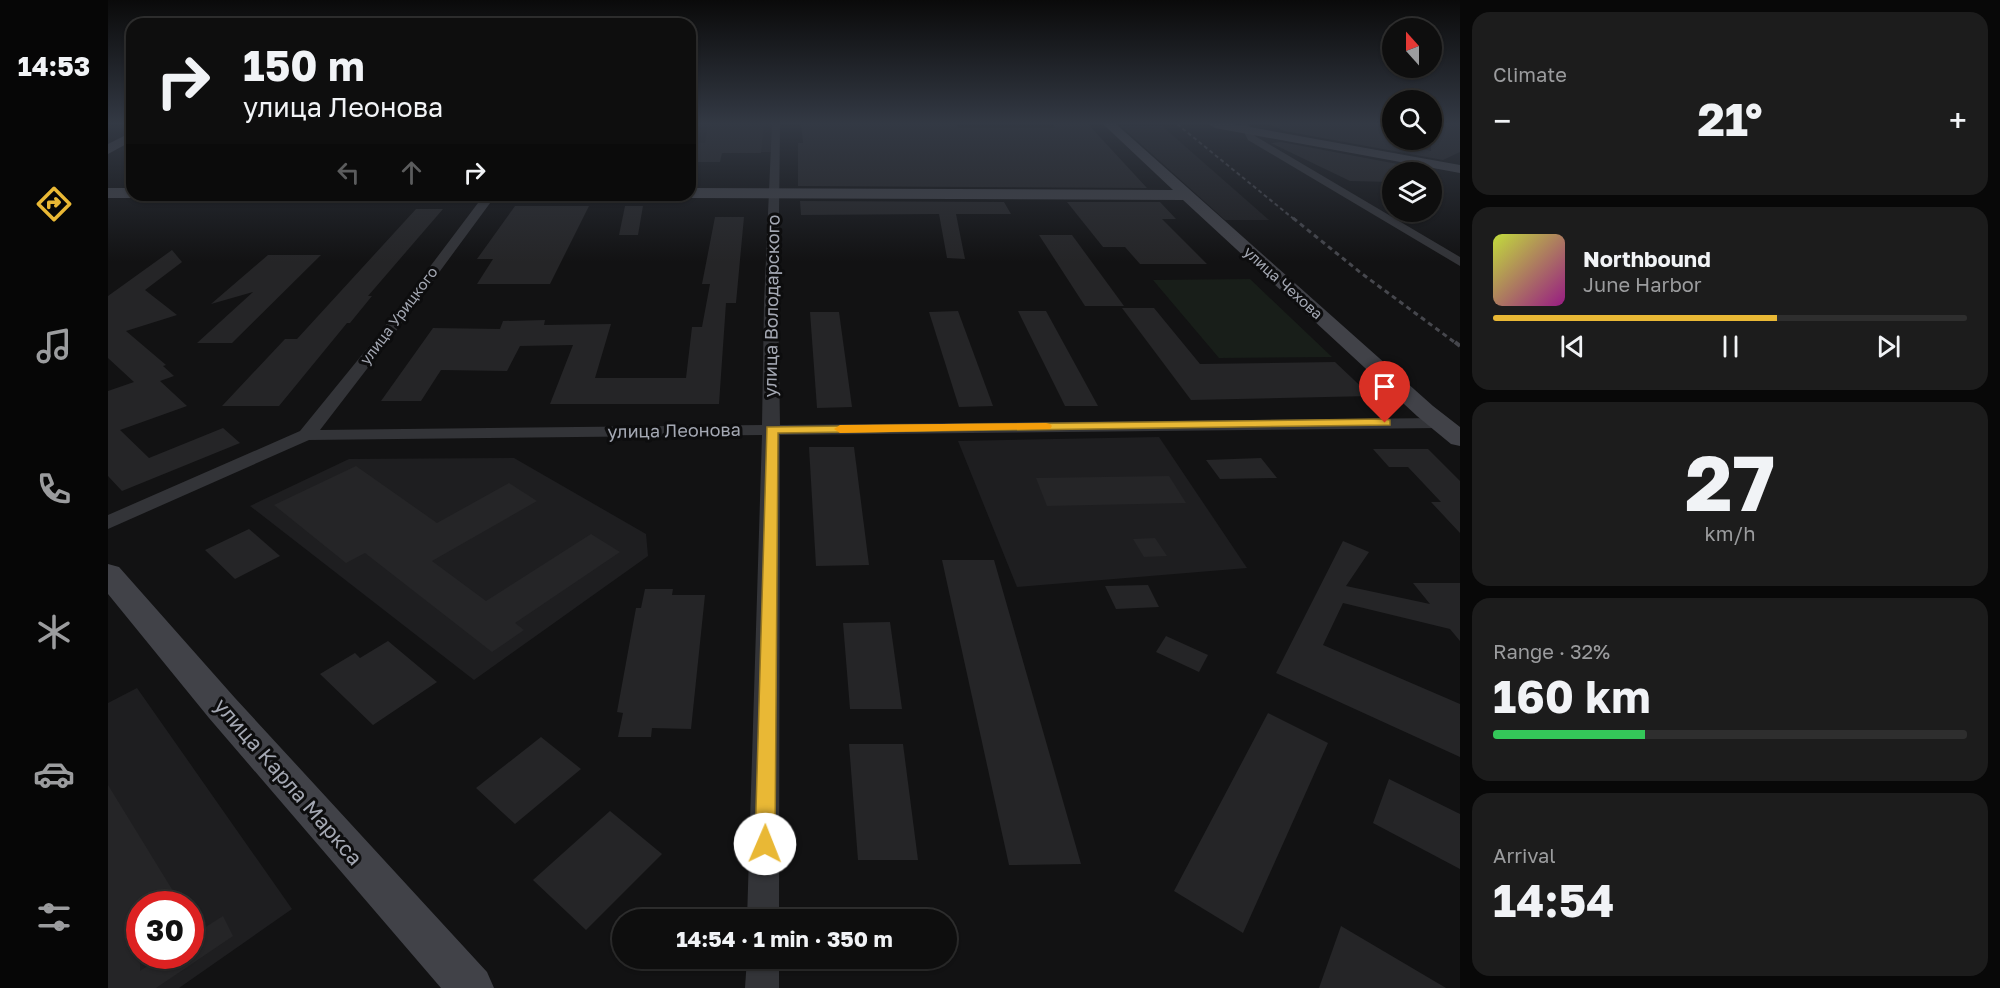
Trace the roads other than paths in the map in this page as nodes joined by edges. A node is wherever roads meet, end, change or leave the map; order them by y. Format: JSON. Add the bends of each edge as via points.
{"nodes":[{"id":1,"x":775,"y":170,"type":"edge"},
{"id":2,"x":1159,"y":170,"type":"edge"},
{"id":3,"x":1305,"y":170,"type":"edge"},
{"id":4,"x":108,"y":193,"type":"edge"},
{"id":5,"x":126,"y":193,"type":"edge"},
{"id":6,"x":696,"y":193,"type":"edge"},
{"id":7,"x":774,"y":193,"type":"junction"},
{"id":8,"x":1186,"y":195,"type":"junction"},
{"id":9,"x":485,"y":201,"type":"edge"},
{"id":10,"x":1460,"y":262,"type":"edge"},
{"id":11,"x":1439,"y":423,"type":"junction"},
{"id":12,"x":772,"y":429,"type":"junction"},
{"id":13,"x":306,"y":435,"type":"junction"},
{"id":14,"x":1460,"y":439,"type":"edge"},
{"id":15,"x":108,"y":523,"type":"edge"},
{"id":16,"x":108,"y":574,"type":"edge"},
{"id":17,"x":764,"y":909,"type":"edge"},
{"id":18,"x":763,"y":969,"type":"edge"},
{"id":19,"x":471,"y":988,"type":"edge"},
{"id":20,"x":762,"y":988,"type":"edge"}],
"edges":[{"from":1,"to":7,"type":"street","name":"улица Володарского"},
{"from":2,"to":8,"type":"street","name":"улица Чехова"},
{"from":3,"to":10,"type":"street"},
{"from":4,"to":5,"type":"street"},
{"from":6,"to":7,"type":"street"},
{"from":7,"to":8,"type":"street"},
{"from":7,"to":12,"type":"street","name":"улица Володарского"},
{"from":8,"to":11,"type":"street","name":"улица Чехова"},
{"from":9,"to":13,"type":"street","name":"улица Урицкого"},
{"from":11,"to":12,"type":"street","name":"улица Леонова"},
{"from":11,"to":14,"type":"street","name":"улица Чехова"},
{"from":12,"to":13,"type":"street","name":"улица Леонова"},
{"from":12,"to":17,"type":"street","name":"улица Володарского"},
{"from":13,"to":15,"type":"street","name":"улица Леонова"},
{"from":16,"to":19,"type":"street","name":"улица Карла Маркса"},
{"from":18,"to":20,"type":"street"}]}
